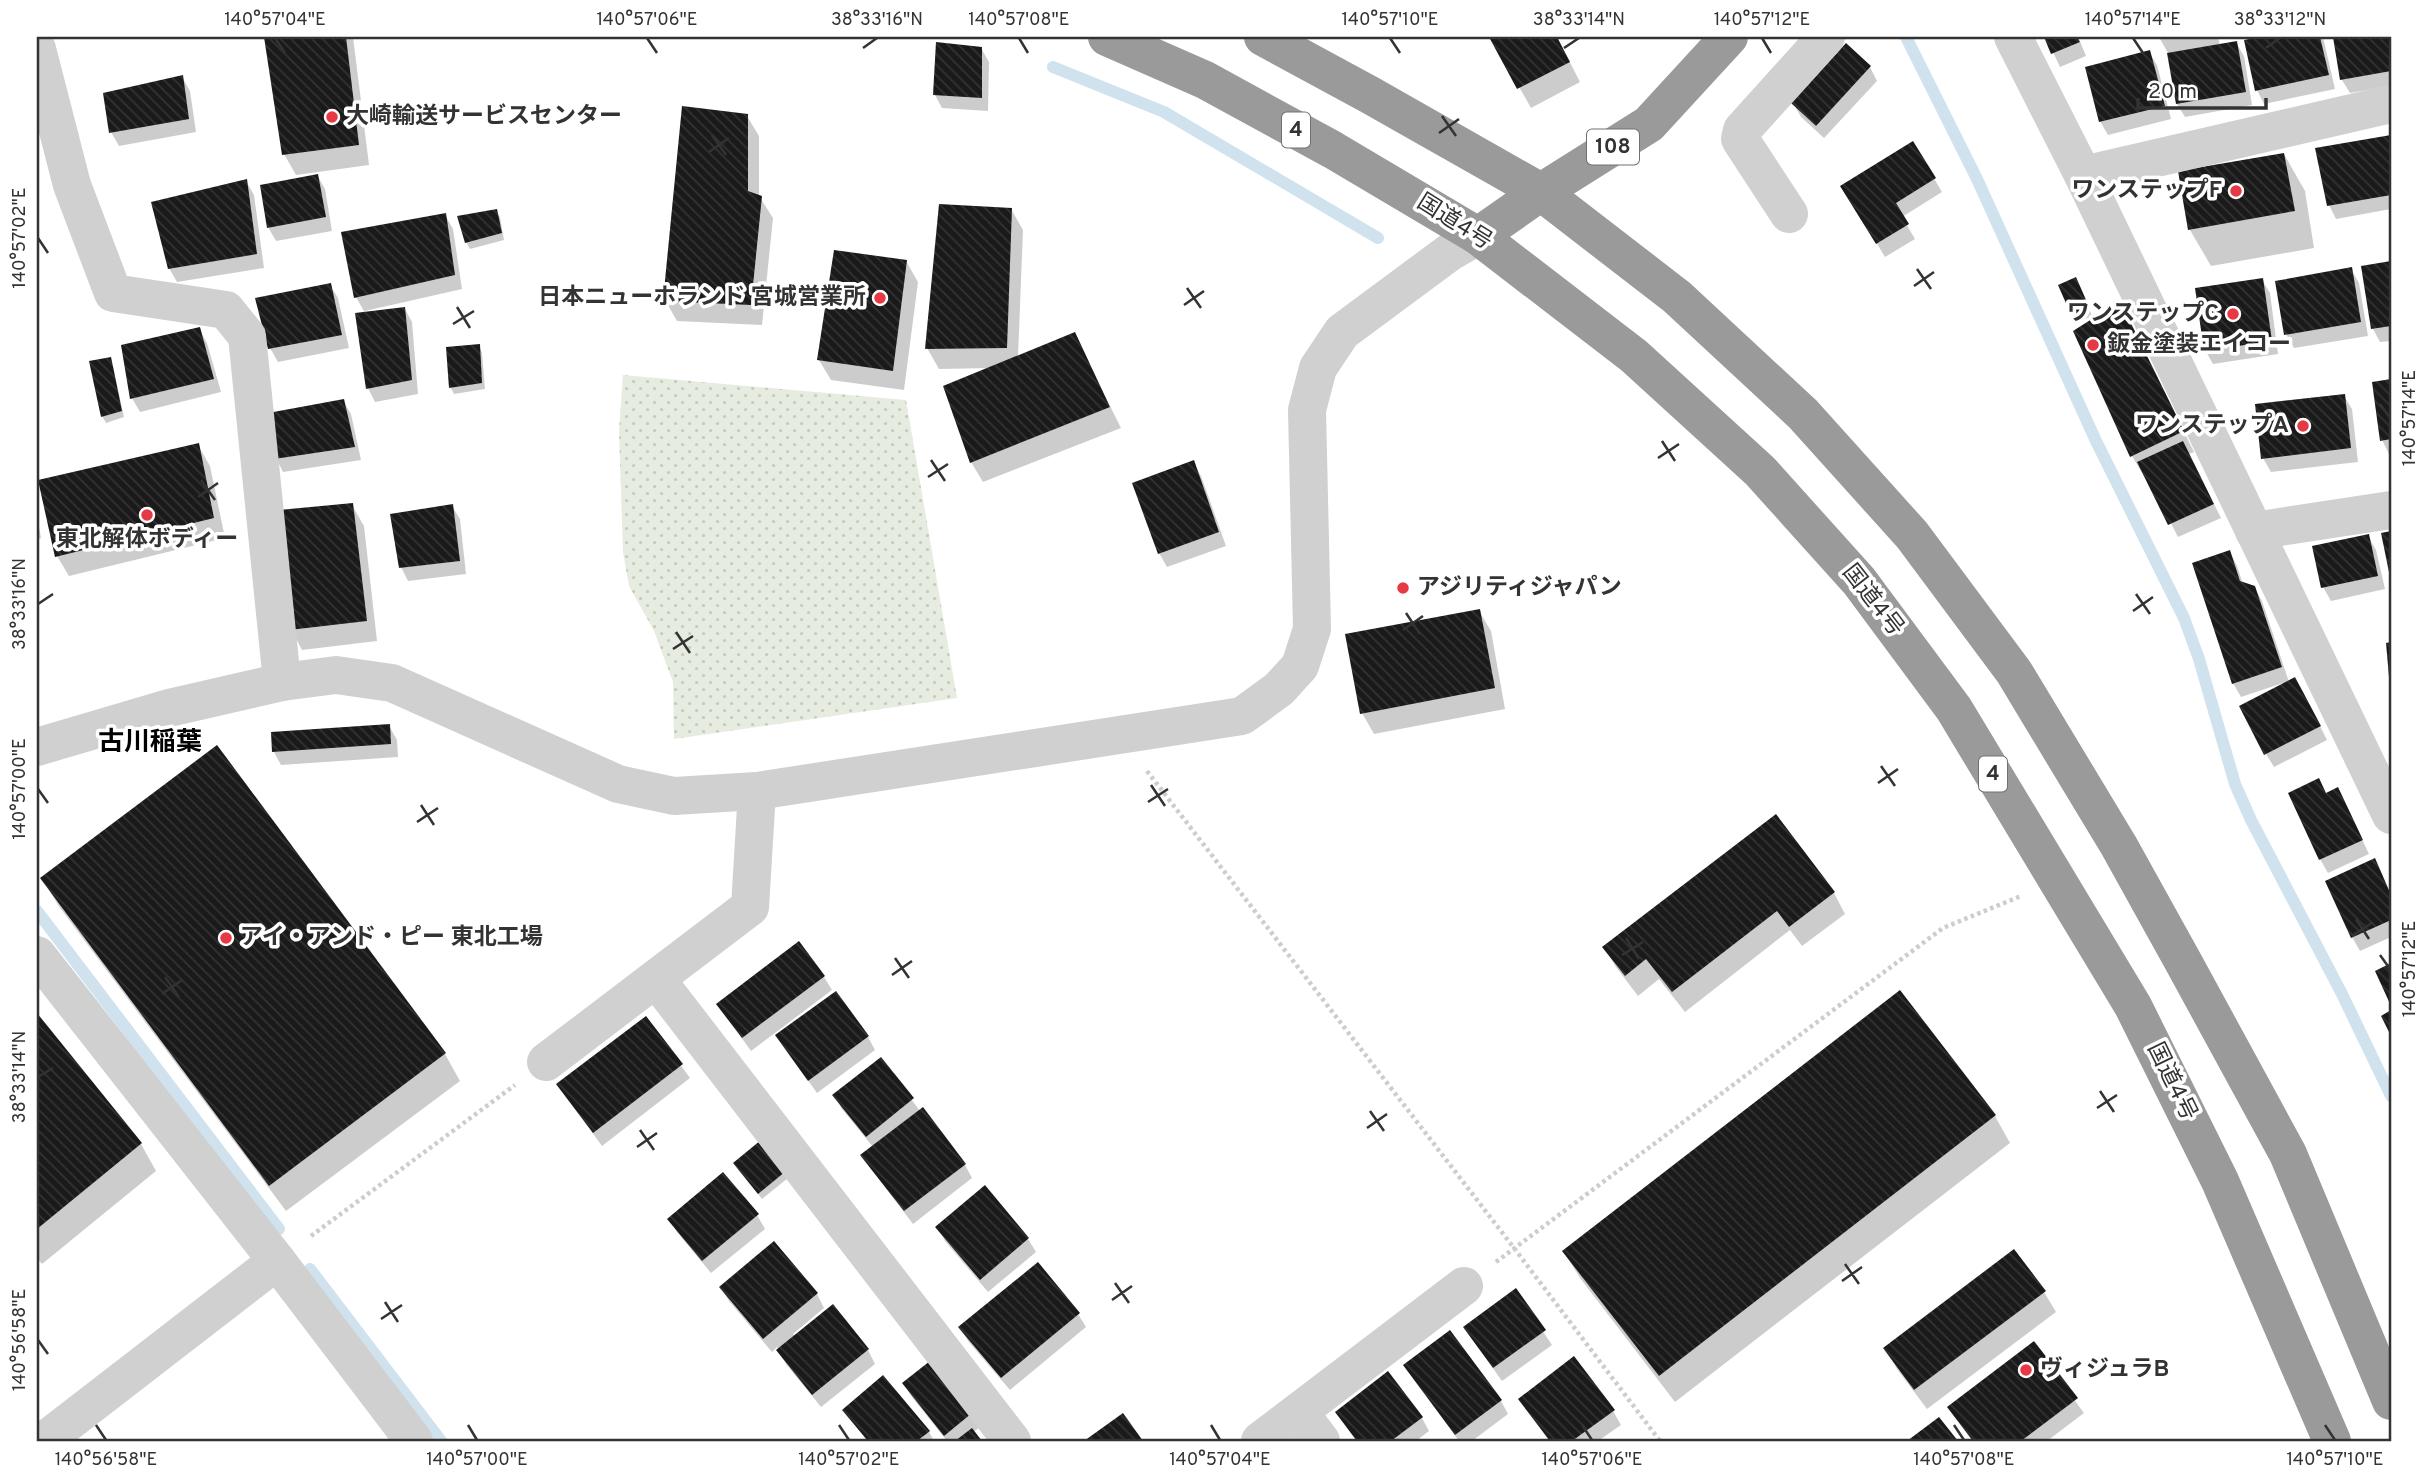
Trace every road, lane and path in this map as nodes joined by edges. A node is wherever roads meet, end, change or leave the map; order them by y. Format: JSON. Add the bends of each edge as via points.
{"nodes":[{"id":1,"x":1107,"y":37,"type":"edge"},
{"id":2,"x":1263,"y":37,"type":"edge"},
{"id":3,"x":1729,"y":37,"type":"edge"},
{"id":4,"x":1826,"y":37,"type":"edge"},
{"id":5,"x":2013,"y":37,"type":"edge"},
{"id":6,"x":37,"y":49,"type":"edge"},
{"id":7,"x":2391,"y":104,"type":"edge"},
{"id":8,"x":2083,"y":175,"type":"junction"},
{"id":9,"x":1541,"y":192,"type":"junction"},
{"id":10,"x":1789,"y":214,"type":"dead end"},
{"id":11,"x":1478,"y":236,"type":"junction"},
{"id":12,"x":2391,"y":510,"type":"edge"},
{"id":13,"x":2253,"y":531,"type":"junction"},
{"id":14,"x":282,"y":682,"type":"junction"},
{"id":15,"x":1119,"y":734,"type":"junction"},
{"id":16,"x":37,"y":747,"type":"edge"},
{"id":17,"x":2381,"y":774,"type":"edge"},
{"id":18,"x":757,"y":791,"type":"junction"},
{"id":19,"x":2391,"y":816,"type":"edge"},
{"id":20,"x":2057,"y":881,"type":"junction"},
{"id":21,"x":37,"y":955,"type":"edge"},
{"id":22,"x":657,"y":980,"type":"junction"},
{"id":23,"x":546,"y":1062,"type":"joint"},
{"id":24,"x":1514,"y":1248,"type":"junction"},
{"id":25,"x":277,"y":1261,"type":"junction"},
{"id":26,"x":1464,"y":1286,"type":"joint"},
{"id":27,"x":2391,"y":1401,"type":"edge"},
{"id":28,"x":1310,"y":1427,"type":"edge"},
{"id":29,"x":44,"y":1441,"type":"edge"},
{"id":30,"x":414,"y":1441,"type":"edge"},
{"id":31,"x":1012,"y":1441,"type":"edge"},
{"id":32,"x":1261,"y":1441,"type":"edge"},
{"id":33,"x":1660,"y":1441,"type":"edge"},
{"id":34,"x":2332,"y":1441,"type":"edge"}],
"edges":[{"from":1,"to":11,"type":"highway","name":"国道4号","number":"4","via":[[1205,80]]},
{"from":2,"to":9,"type":"highway"},
{"from":3,"to":9,"type":"highway","number":"108","via":[[1649,124]]},
{"from":4,"to":10,"type":"street","via":[[1742,130],[1740,139]]},
{"from":5,"to":8,"type":"street"},
{"from":6,"to":14,"type":"street","via":[[72,185],[113,293],[226,310],[247,336]]},
{"from":7,"to":8,"type":"street"},
{"from":8,"to":13,"type":"street"},
{"from":9,"to":11,"type":"highway","number":"108"},
{"from":9,"to":27,"type":"highway","via":[[1677,297],[1803,414],[1912,535],[2014,672],[2119,846],[2288,1154]]},
{"from":11,"to":15,"type":"street","via":[[1342,332],[1318,368],[1307,410],[1312,629],[1300,666],[1279,689],[1242,716]]},
{"from":11,"to":20,"type":"highway","name":"国道4号","number":"4","via":[[1634,356],[1760,471],[1850,571],[1954,709]]},
{"from":12,"to":13,"type":"street"},
{"from":13,"to":17,"type":"street"},
{"from":14,"to":16,"type":"street","via":[[169,708]]},
{"from":14,"to":18,"type":"street","via":[[335,675],[392,683],[618,784],[674,796]]},
{"from":15,"to":18,"type":"street"},
{"from":15,"to":24,"type":"path"},
{"from":17,"to":19,"type":"street"},
{"from":18,"to":22,"type":"street","via":[[750,907]]},
{"from":20,"to":24,"type":"path","via":[[1943,928]]},
{"from":20,"to":34,"type":"highway","name":"国道4号","number":"4","via":[[2133,1006],[2220,1181]]},
{"from":21,"to":25,"type":"street"},
{"from":22,"to":23,"type":"street"},
{"from":22,"to":31,"type":"street"},
{"from":23,"to":25,"type":"path"},
{"from":24,"to":26,"type":"path"},
{"from":24,"to":33,"type":"path"},
{"from":25,"to":29,"type":"street"},
{"from":25,"to":30,"type":"street"},
{"from":26,"to":28,"type":"street"},
{"from":28,"to":32,"type":"street"}]}
